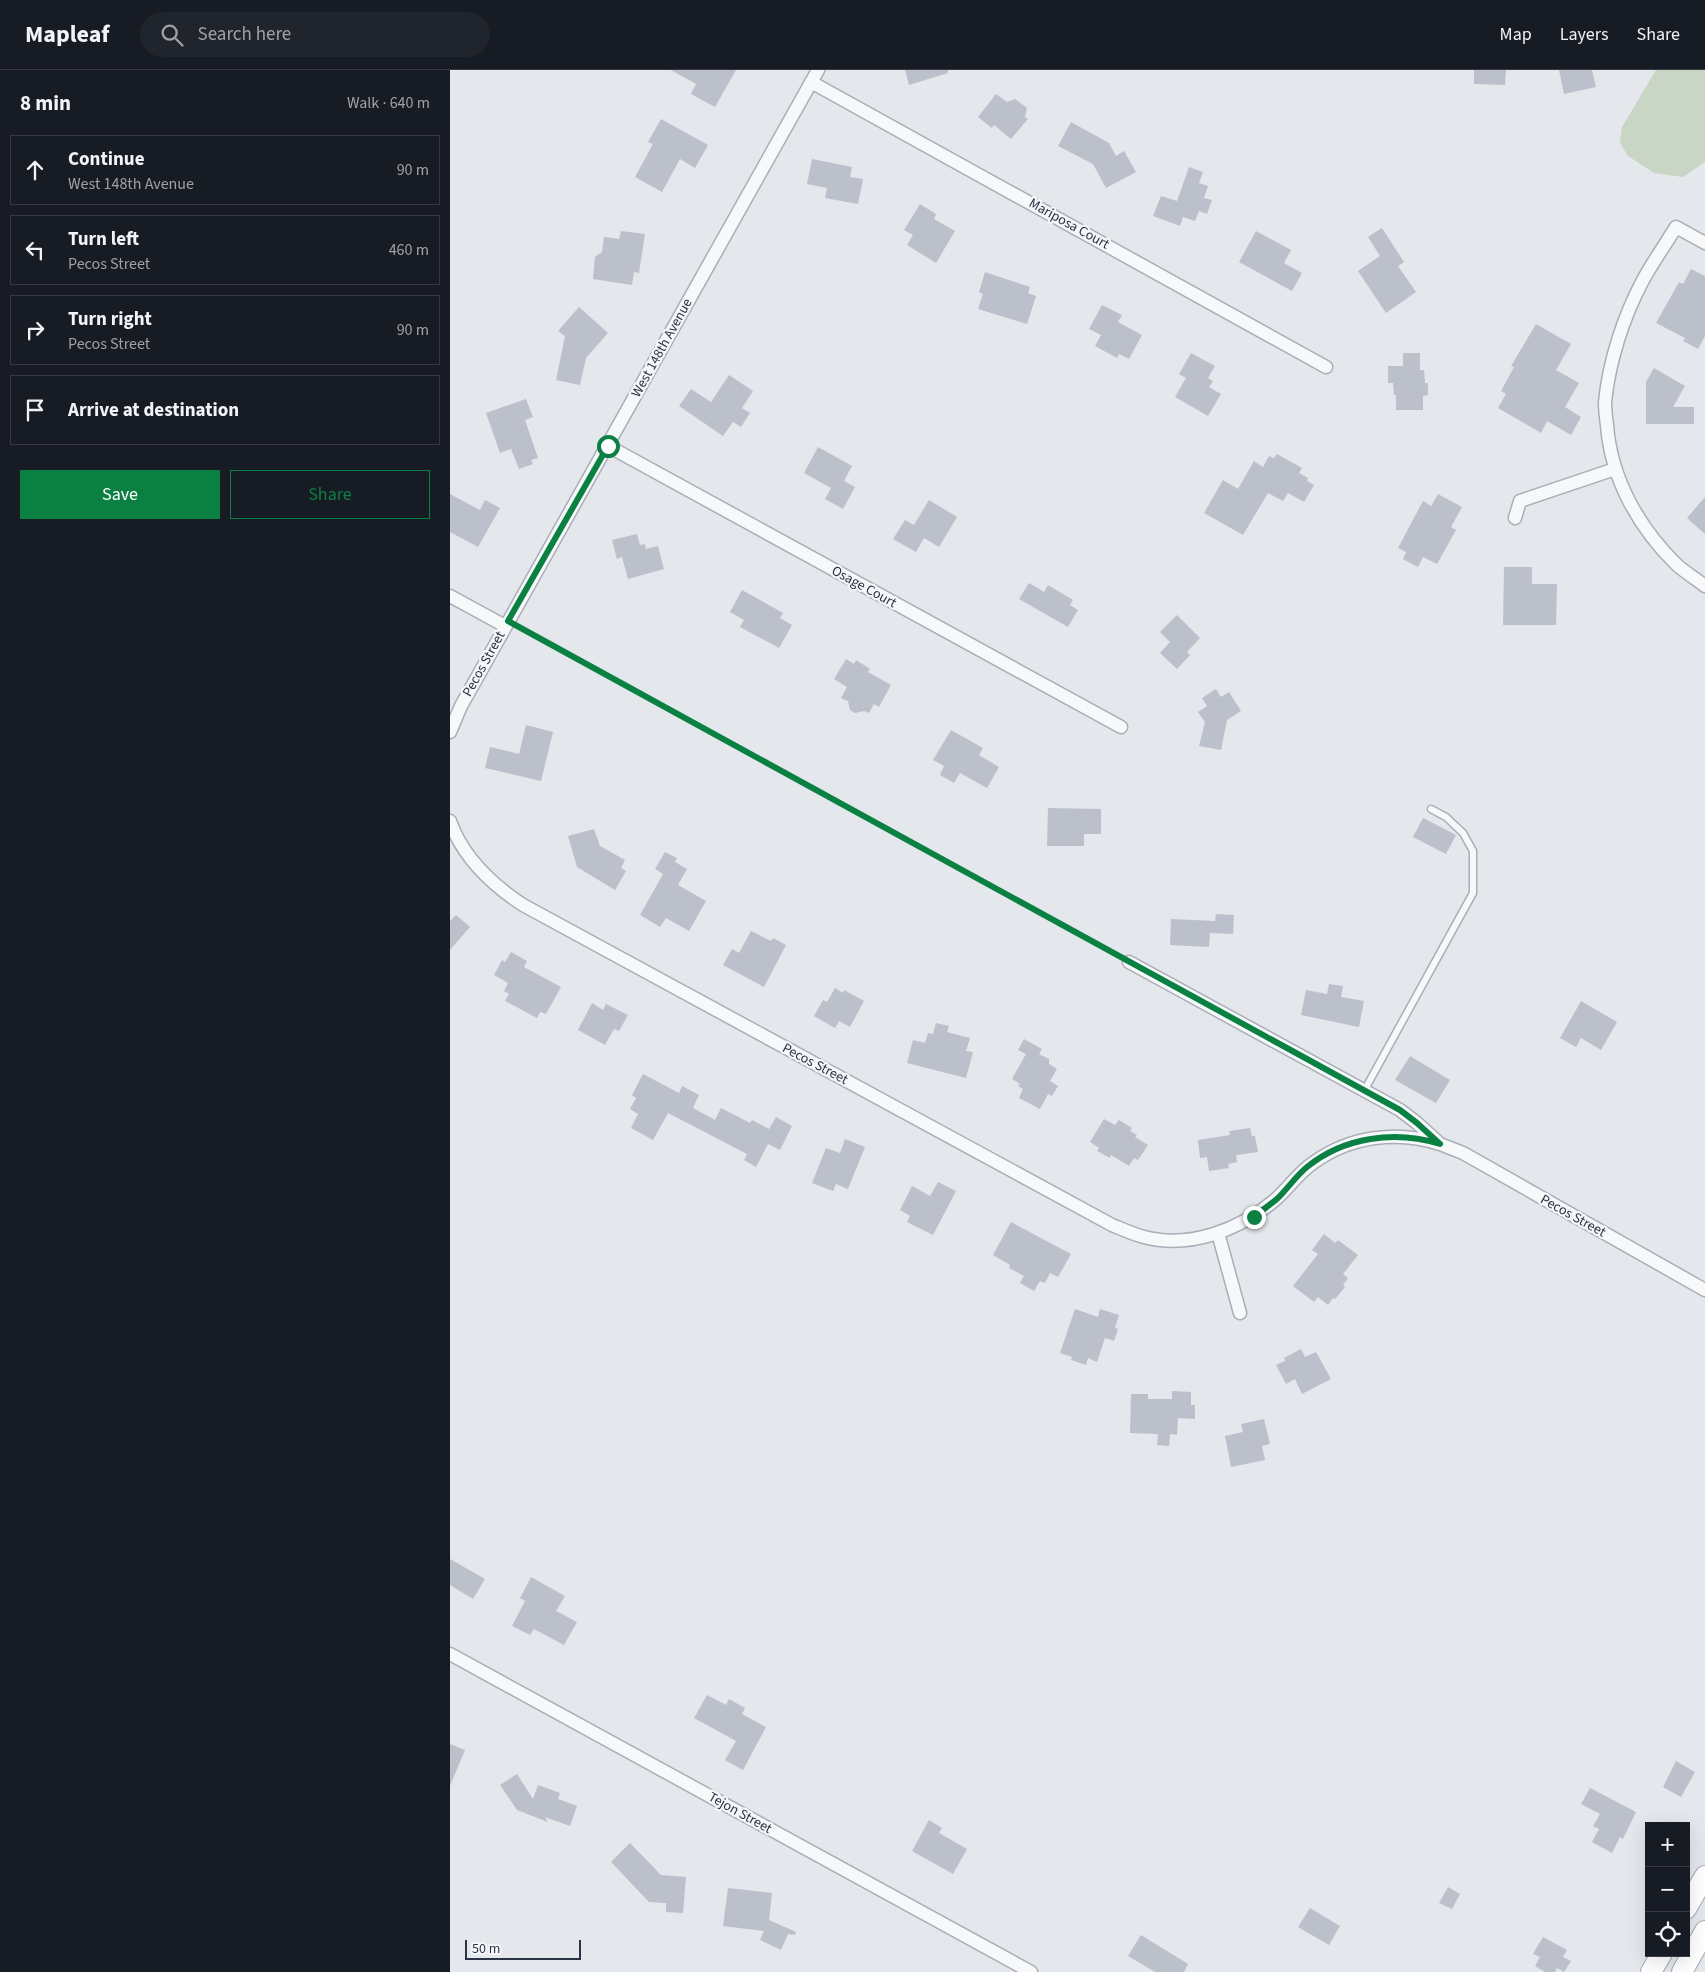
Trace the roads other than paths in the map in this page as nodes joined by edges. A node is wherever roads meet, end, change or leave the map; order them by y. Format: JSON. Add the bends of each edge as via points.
{"nodes":[{"id":1,"x":818,"y":70,"type":"edge"},
{"id":2,"x":811,"y":82,"type":"junction"},
{"id":3,"x":1705,"y":243,"type":"edge"},
{"id":4,"x":1326,"y":367,"type":"dead end"},
{"id":5,"x":608,"y":446,"type":"junction"},
{"id":6,"x":1615,"y":469,"type":"junction"},
{"id":7,"x":1515,"y":518,"type":"dead end"},
{"id":8,"x":1705,"y":586,"type":"edge"},
{"id":9,"x":450,"y":596,"type":"edge"},
{"id":10,"x":507,"y":624,"type":"junction"},
{"id":11,"x":1121,"y":727,"type":"dead end"},
{"id":12,"x":450,"y":732,"type":"edge"},
{"id":13,"x":1431,"y":809,"type":"dead end"},
{"id":14,"x":450,"y":821,"type":"edge"},
{"id":15,"x":1129,"y":962,"type":"road end"},
{"id":16,"x":1364,"y":1091,"type":"junction"},
{"id":17,"x":1440,"y":1144,"type":"junction"},
{"id":18,"x":1218,"y":1233,"type":"junction"},
{"id":19,"x":1705,"y":1290,"type":"edge"},
{"id":20,"x":1240,"y":1313,"type":"dead end"},
{"id":21,"x":450,"y":1654,"type":"edge"},
{"id":22,"x":1705,"y":1876,"type":"edge"},
{"id":23,"x":1690,"y":1902,"type":"edge"},
{"id":24,"x":1705,"y":1931,"type":"edge"},
{"id":25,"x":1660,"y":1957,"type":"edge"},
{"id":26,"x":1031,"y":1972,"type":"edge"},
{"id":27,"x":1651,"y":1972,"type":"edge"},
{"id":28,"x":1682,"y":1972,"type":"edge"}],
"edges":[{"from":1,"to":2,"type":"street","name":"West 148th Avenue"},
{"from":2,"to":4,"type":"street","name":"Mariposa Court"},
{"from":2,"to":5,"type":"street","name":"West 148th Avenue"},
{"from":3,"to":6,"type":"street","via":[[1676,227],[1642,282],[1628,314],[1605,404]]},
{"from":5,"to":10,"type":"street","name":"West 148th Avenue"},
{"from":5,"to":11,"type":"street","name":"Osage Court"},
{"from":6,"to":7,"type":"street","via":[[1520,501]]},
{"from":6,"to":8,"type":"street","via":[[1625,495],[1656,541],[1678,566]]},
{"from":9,"to":10,"type":"street","name":"Pecos Street"},
{"from":10,"to":12,"type":"street","name":"Pecos Street"},
{"from":13,"to":16,"type":"lane","via":[[1446,816],[1463,833],[1473,851],[1473,893]]},
{"from":14,"to":18,"type":"street","name":"Pecos Street","via":[[478,869],[500,890],[523,905],[1103,1220],[1144,1238],[1170,1240]]},
{"from":15,"to":16,"type":"street","name":"Pecos Street"},
{"from":16,"to":17,"type":"street","name":"Pecos Street","via":[[1400,1110]]},
{"from":17,"to":18,"type":"street","name":"Pecos Street","via":[[1414,1137],[1384,1136],[1336,1150],[1305,1168],[1254,1217]]},
{"from":17,"to":19,"type":"street","name":"Pecos Street","via":[[1463,1153]]},
{"from":18,"to":20,"type":"street"},
{"from":21,"to":26,"type":"street","name":"Tejon Street"},
{"from":22,"to":23,"type":"main road"},
{"from":24,"to":28,"type":"main road"},
{"from":25,"to":27,"type":"main road"}]}
